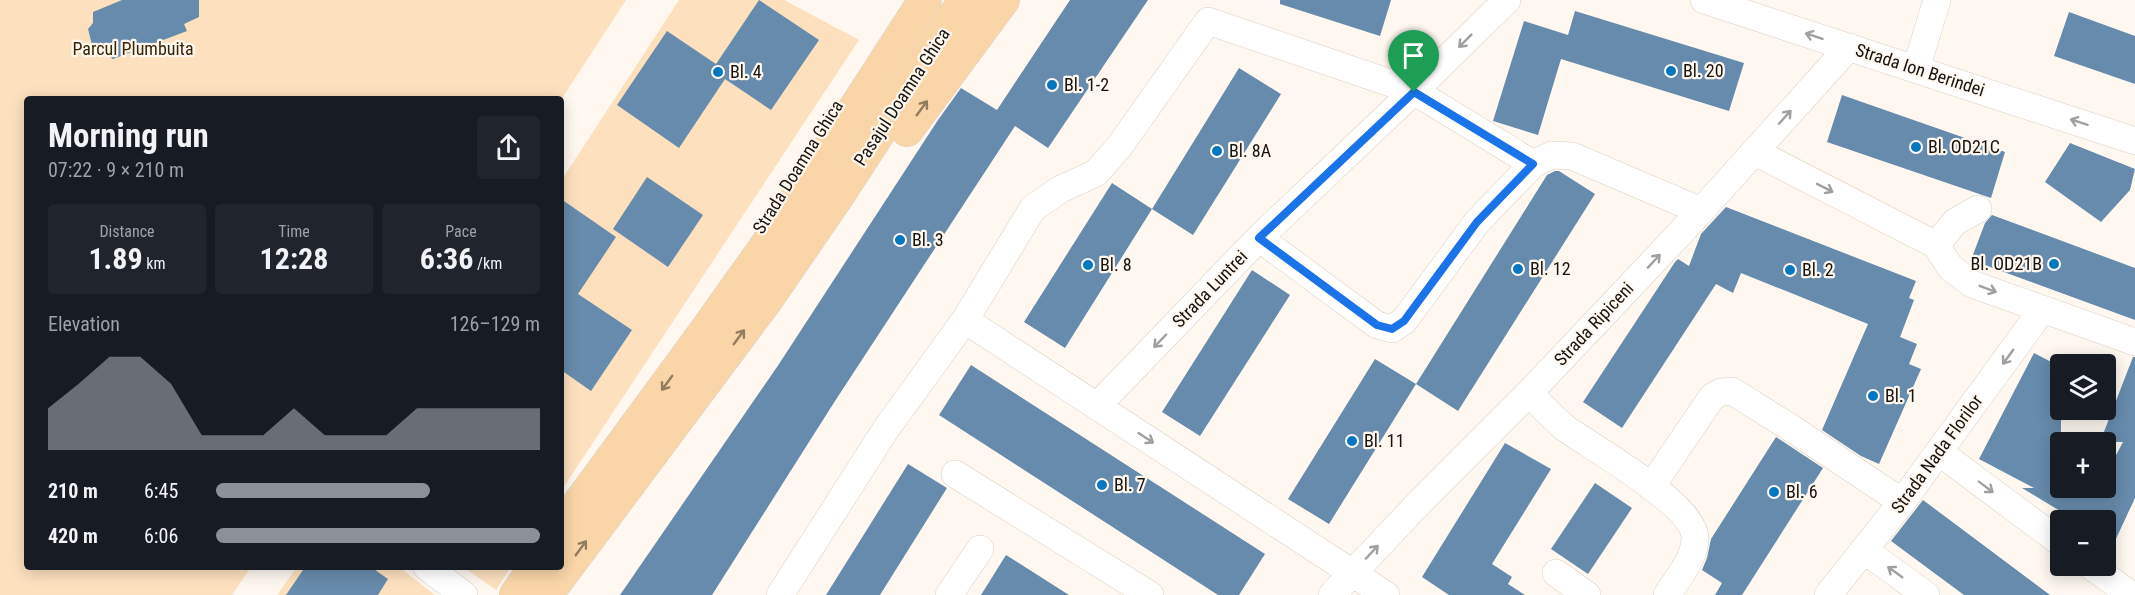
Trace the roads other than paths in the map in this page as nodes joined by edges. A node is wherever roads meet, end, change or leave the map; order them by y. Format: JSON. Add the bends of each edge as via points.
{"nodes":[{"id":1,"x":901,"y":0,"type":"edge"},
{"id":2,"x":924,"y":0,"type":"edge"},
{"id":3,"x":965,"y":0,"type":"edge"},
{"id":4,"x":1003,"y":0,"type":"edge"},
{"id":5,"x":1507,"y":0,"type":"edge"},
{"id":6,"x":1704,"y":0,"type":"edge"},
{"id":7,"x":1937,"y":0,"type":"edge"},
{"id":8,"x":1849,"y":47,"type":"junction"},
{"id":9,"x":1916,"y":69,"type":"junction"},
{"id":10,"x":1414,"y":92,"type":"junction"},
{"id":11,"x":2135,"y":141,"type":"edge"},
{"id":12,"x":1755,"y":152,"type":"junction"},
{"id":13,"x":1533,"y":164,"type":"junction"},
{"id":14,"x":809,"y":178,"type":"joint"},
{"id":15,"x":1978,"y":209,"type":"dead end"},
{"id":16,"x":1701,"y":211,"type":"junction"},
{"id":17,"x":1259,"y":238,"type":"junction"},
{"id":18,"x":1936,"y":245,"type":"junction"},
{"id":19,"x":767,"y":299,"type":"junction"},
{"id":20,"x":2042,"y":310,"type":"junction"},
{"id":21,"x":964,"y":320,"type":"junction"},
{"id":22,"x":702,"y":336,"type":"junction"},
{"id":23,"x":2135,"y":342,"type":"edge"},
{"id":24,"x":1529,"y":393,"type":"junction"},
{"id":25,"x":1097,"y":406,"type":"junction"},
{"id":26,"x":1939,"y":452,"type":"junction"},
{"id":27,"x":955,"y":474,"type":"dead end"},
{"id":28,"x":1651,"y":486,"type":"junction"},
{"id":29,"x":1902,"y":502,"type":"junction"},
{"id":30,"x":564,"y":524,"type":"edge"},
{"id":31,"x":2050,"y":535,"type":"edge"},
{"id":32,"x":980,"y":549,"type":"dead end"},
{"id":33,"x":1864,"y":550,"type":"junction"},
{"id":34,"x":431,"y":570,"type":"edge"},
{"id":35,"x":533,"y":570,"type":"edge"},
{"id":36,"x":1556,"y":573,"type":"dead end"},
{"id":37,"x":1352,"y":574,"type":"junction"},
{"id":38,"x":2105,"y":576,"type":"edge"},
{"id":39,"x":464,"y":595,"type":"edge"},
{"id":40,"x":516,"y":595,"type":"edge"},
{"id":41,"x":546,"y":595,"type":"edge"},
{"id":42,"x":780,"y":595,"type":"edge"},
{"id":43,"x":949,"y":595,"type":"edge"},
{"id":44,"x":1150,"y":595,"type":"edge"},
{"id":45,"x":1332,"y":595,"type":"edge"},
{"id":46,"x":1386,"y":595,"type":"edge"},
{"id":47,"x":1587,"y":595,"type":"edge"},
{"id":48,"x":1667,"y":595,"type":"edge"},
{"id":49,"x":1828,"y":595,"type":"edge"},
{"id":50,"x":1926,"y":595,"type":"edge"},
{"id":51,"x":2131,"y":595,"type":"edge"}],
"edges":[{"from":1,"to":22,"type":"main road","name":"Strada Doamna Ghica","via":[[720,289]]},
{"from":2,"to":14,"type":"main road","name":"Pasajul Doamna Ghica"},
{"from":3,"to":19,"type":"main road","name":"Pasajul Doamna Ghica"},
{"from":19,"to":4,"type":"main road","one_way":true,"via":[[834,236],[921,108]]},
{"from":5,"to":10,"type":"street","name":"Strada Luntrei","one_way":true},
{"from":8,"to":6,"type":"street","name":"Strada Ion Berindei","one_way":true},
{"from":7,"to":9,"type":"street"},
{"from":8,"to":9,"type":"street","name":"Strada Ion Berindei"},
{"from":12,"to":8,"type":"street","name":"Strada Ripiceni","one_way":true},
{"from":11,"to":9,"type":"street","name":"Strada Ion Berindei","one_way":true},
{"from":10,"to":13,"type":"street"},
{"from":10,"to":17,"type":"street","name":"Strada Luntrei"},
{"from":10,"to":21,"type":"street","via":[[1208,21],[1119,147],[1096,173],[1061,189],[1033,208]]},
{"from":12,"to":16,"type":"street","name":"Strada Ripiceni"},
{"from":12,"to":18,"type":"street","one_way":true},
{"from":13,"to":16,"type":"street","via":[[1552,155],[1572,156]]},
{"from":13,"to":17,"type":"street","via":[[1477,222],[1404,321],[1392,329],[1377,325]]},
{"from":14,"to":22,"type":"main road","name":"Strada Doamna Ghica"},
{"from":15,"to":18,"type":"street","via":[[1955,222]]},
{"from":24,"to":16,"type":"street","name":"Strada Ripiceni","one_way":true},
{"from":17,"to":25,"type":"street","name":"Strada Luntrei","one_way":true},
{"from":18,"to":20,"type":"street","one_way":true,"via":[[1950,267],[1972,284]]},
{"from":41,"to":19,"type":"main road","one_way":true},
{"from":20,"to":23,"type":"street"},
{"from":20,"to":26,"type":"street","name":"Strada Nada Florilor","one_way":true},
{"from":21,"to":25,"type":"street"},
{"from":21,"to":42,"type":"street","via":[[886,429]]},
{"from":22,"to":30,"type":"main road","name":"Strada Doamna Ghica","one_way":true},
{"from":24,"to":28,"type":"street","via":[[1567,429]]},
{"from":37,"to":24,"type":"street","name":"Strada Ripiceni","one_way":true},
{"from":25,"to":37,"type":"street","one_way":true},
{"from":26,"to":29,"type":"street","name":"Strada Nada Florilor"},
{"from":26,"to":31,"type":"street","one_way":true},
{"from":27,"to":44,"type":"street"},
{"from":28,"to":29,"type":"street","via":[[1712,397],[1732,391]]},
{"from":28,"to":48,"type":"street","via":[[1687,517],[1695,537],[1690,558]]},
{"from":29,"to":33,"type":"street","name":"Strada Nada Florilor"},
{"from":32,"to":43,"type":"street"},
{"from":33,"to":49,"type":"street","name":"Strada Nada Florilor"},
{"from":50,"to":33,"type":"street","one_way":true},
{"from":34,"to":39,"type":"street"},
{"from":35,"to":40,"type":"main road"},
{"from":36,"to":47,"type":"street"},
{"from":37,"to":45,"type":"street","name":"Strada Ripiceni"},
{"from":37,"to":46,"type":"street"},
{"from":38,"to":51,"type":"street"}]}
